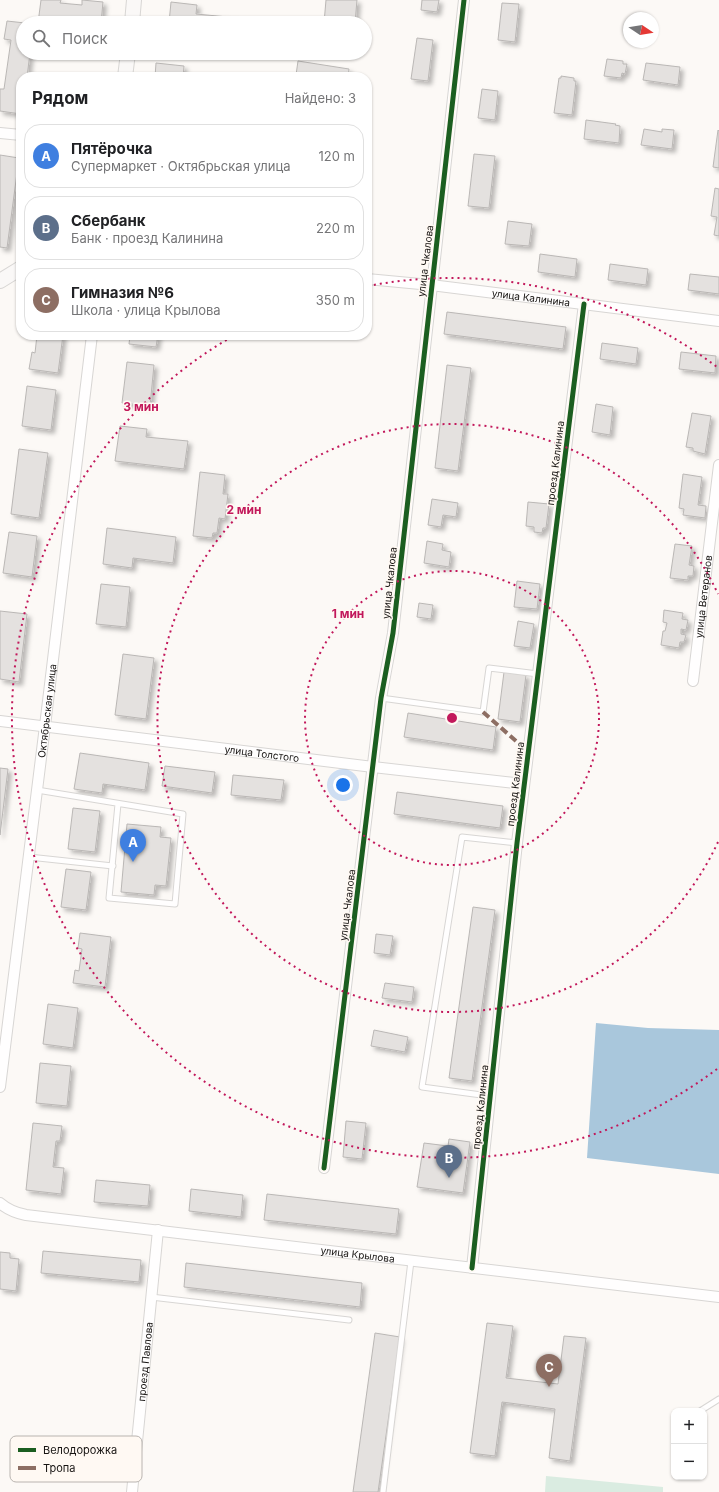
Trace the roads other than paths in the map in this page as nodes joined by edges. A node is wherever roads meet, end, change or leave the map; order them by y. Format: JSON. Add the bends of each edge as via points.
{"nodes":[{"id":1,"x":134,"y":0,"type":"edge"},
{"id":2,"x":464,"y":0,"type":"edge"},
{"id":3,"x":133,"y":16,"type":"edge"},
{"id":4,"x":127,"y":60,"type":"edge"},
{"id":5,"x":126,"y":72,"type":"edge"},
{"id":6,"x":0,"y":133,"type":"edge"},
{"id":7,"x":16,"y":135,"type":"edge"},
{"id":8,"x":16,"y":271,"type":"edge"},
{"id":9,"x":372,"y":279,"type":"edge"},
{"id":10,"x":0,"y":281,"type":"edge"},
{"id":11,"x":431,"y":285,"type":"junction"},
{"id":12,"x":584,"y":304,"type":"junction"},
{"id":13,"x":719,"y":321,"type":"edge"},
{"id":14,"x":91,"y":340,"type":"edge"},
{"id":15,"x":719,"y":465,"type":"edge"},
{"id":16,"x":538,"y":674,"type":"junction"},
{"id":17,"x":693,"y":681,"type":"dead end"},
{"id":18,"x":381,"y":698,"type":"junction"},
{"id":19,"x":0,"y":721,"type":"edge"},
{"id":20,"x":45,"y":726,"type":"junction"},
{"id":21,"x":373,"y":767,"type":"junction"},
{"id":22,"x":524,"y":784,"type":"junction"},
{"id":23,"x":37,"y":790,"type":"junction"},
{"id":24,"x":118,"y":804,"type":"junction"},
{"id":25,"x":517,"y":843,"type":"junction"},
{"id":26,"x":29,"y":857,"type":"junction"},
{"id":27,"x":113,"y":866,"type":"junction"},
{"id":28,"x":0,"y":1087,"type":"edge"},
{"id":29,"x":490,"y":1096,"type":"junction"},
{"id":30,"x":324,"y":1168,"type":"dead end"},
{"id":31,"x":0,"y":1203,"type":"edge"},
{"id":32,"x":158,"y":1230,"type":"junction"},
{"id":33,"x":412,"y":1260,"type":"junction"},
{"id":34,"x":472,"y":1268,"type":"junction"},
{"id":35,"x":151,"y":1297,"type":"junction"},
{"id":36,"x":719,"y":1297,"type":"edge"},
{"id":37,"x":349,"y":1320,"type":"dead end"},
{"id":38,"x":719,"y":1399,"type":"edge"},
{"id":39,"x":705,"y":1408,"type":"edge"},
{"id":40,"x":137,"y":1436,"type":"edge"},
{"id":41,"x":133,"y":1482,"type":"edge"},
{"id":42,"x":132,"y":1492,"type":"edge"},
{"id":43,"x":383,"y":1492,"type":"edge"}],
"edges":[{"from":1,"to":3,"type":"main road"},
{"from":2,"to":11,"type":"street","name":"улица Чкалова"},
{"from":4,"to":5,"type":"main road"},
{"from":6,"to":7,"type":"street"},
{"from":8,"to":10,"type":"main road"},
{"from":9,"to":11,"type":"street","name":"улица Калинина"},
{"from":11,"to":12,"type":"street","name":"улица Калинина"},
{"from":11,"to":18,"type":"street","name":"улица Чкалова","via":[[393,633]]},
{"from":12,"to":13,"type":"street","name":"улица Калинина"},
{"from":12,"to":16,"type":"street","name":"проезд Калинина"},
{"from":14,"to":20,"type":"street","name":"Октябрьская улица"},
{"from":15,"to":17,"type":"street","name":"улица Ветеранов"},
{"from":16,"to":18,"type":"lane","via":[[489,668],[483,712]]},
{"from":16,"to":22,"type":"street","name":"проезд Калинина"},
{"from":18,"to":21,"type":"street","name":"улица Чкалова"},
{"from":19,"to":20,"type":"street","name":"улица Толстого"},
{"from":20,"to":21,"type":"street","name":"улица Толстого"},
{"from":20,"to":23,"type":"street","name":"Октябрьская улица"},
{"from":21,"to":22,"type":"street","name":"улица Толстого"},
{"from":21,"to":30,"type":"street","name":"улица Чкалова"},
{"from":22,"to":25,"type":"street","name":"проезд Калинина"},
{"from":23,"to":24,"type":"lane"},
{"from":23,"to":26,"type":"street","name":"Октябрьская улица"},
{"from":24,"to":27,"type":"lane"},
{"from":24,"to":27,"type":"lane","via":[[183,814],[175,904],[109,898]]},
{"from":25,"to":29,"type":"street","name":"проезд Калинина"},
{"from":25,"to":29,"type":"lane","via":[[462,837],[422,1087]]},
{"from":26,"to":27,"type":"lane"},
{"from":26,"to":28,"type":"street","name":"Октябрьская улица"},
{"from":29,"to":34,"type":"street","name":"проезд Калинина"},
{"from":31,"to":32,"type":"street","name":"улица Крылова","via":[[26,1215]]},
{"from":32,"to":33,"type":"street","name":"улица Крылова"},
{"from":32,"to":35,"type":"street","name":"проезд Павлова"},
{"from":33,"to":34,"type":"street","name":"улица Крылова"},
{"from":33,"to":43,"type":"lane"},
{"from":34,"to":36,"type":"street","name":"улица Крылова"},
{"from":35,"to":37,"type":"lane"},
{"from":35,"to":40,"type":"street","name":"проезд Павлова"},
{"from":38,"to":39,"type":"lane"},
{"from":41,"to":42,"type":"street","name":"проезд Павлова"}]}
